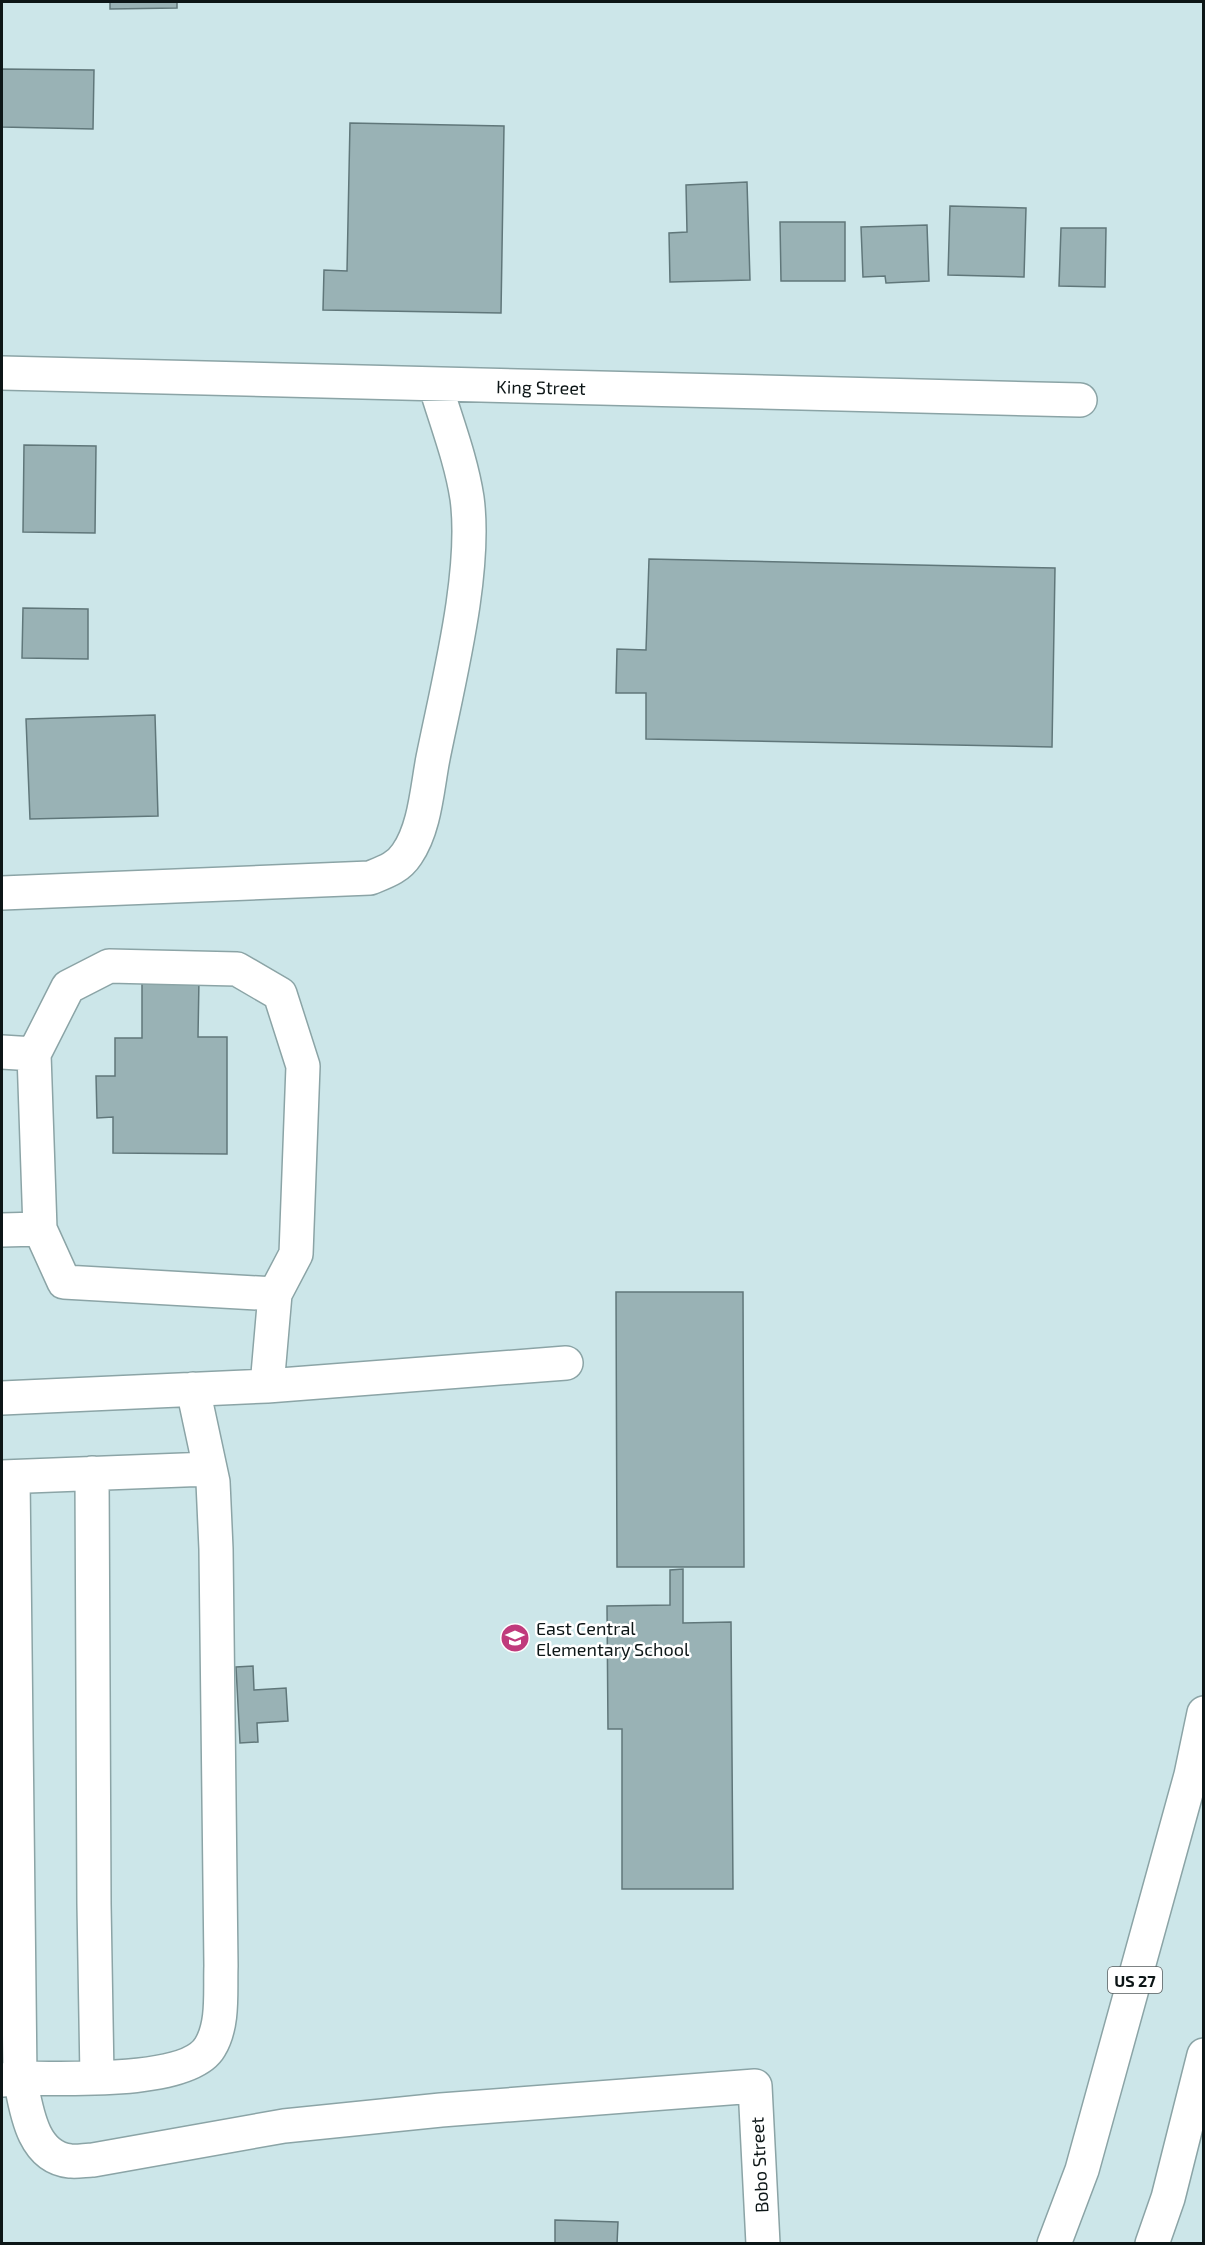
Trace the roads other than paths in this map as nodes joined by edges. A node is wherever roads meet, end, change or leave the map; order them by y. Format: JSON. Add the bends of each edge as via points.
{"nodes":[{"id":1,"x":2,"y":374,"type":"edge"},
{"id":2,"x":435,"y":384,"type":"junction"},
{"id":3,"x":1080,"y":400,"type":"dead end"},
{"id":4,"x":2,"y":893,"type":"edge"},
{"id":5,"x":2,"y":1052,"type":"edge"},
{"id":6,"x":34,"y":1054,"type":"junction"},
{"id":7,"x":40,"y":1229,"type":"junction"},
{"id":8,"x":2,"y":1230,"type":"edge"},
{"id":9,"x":275,"y":1294,"type":"junction"},
{"id":10,"x":566,"y":1363,"type":"dead end"},
{"id":11,"x":267,"y":1386,"type":"junction"},
{"id":12,"x":193,"y":1389,"type":"junction"},
{"id":13,"x":2,"y":1398,"type":"edge"},
{"id":14,"x":209,"y":1469,"type":"junction"},
{"id":15,"x":92,"y":1473,"type":"junction"},
{"id":16,"x":7,"y":1477,"type":"edge"},
{"id":17,"x":1203,"y":1713,"type":"edge"},
{"id":18,"x":1203,"y":2055,"type":"edge"},
{"id":19,"x":97,"y":2077,"type":"junction"},
{"id":20,"x":11,"y":2079,"type":"edge"},
{"id":21,"x":1168,"y":2198,"type":"junction"},
{"id":22,"x":763,"y":2244,"type":"edge"},
{"id":23,"x":1054,"y":2244,"type":"edge"},
{"id":24,"x":1152,"y":2244,"type":"edge"},
{"id":25,"x":1158,"y":2244,"type":"edge"}],
"edges":[{"from":1,"to":2,"type":"main road","name":"King Street"},
{"from":2,"to":3,"type":"main road","name":"King Street"},
{"from":2,"to":4,"type":"main road","via":[[461,469],[469,535],[448,685],[418,829],[407,854],[394,869],[370,878]]},
{"from":5,"to":6,"type":"main road"},
{"from":6,"to":7,"type":"main road"},
{"from":6,"to":9,"type":"main road","via":[[68,987],[109,966],[237,969],[280,994],[303,1066],[296,1254]]},
{"from":7,"to":8,"type":"main road"},
{"from":7,"to":9,"type":"main road","via":[[64,1282]]},
{"from":9,"to":11,"type":"main road"},
{"from":10,"to":11,"type":"main road"},
{"from":11,"to":12,"type":"main road"},
{"from":12,"to":13,"type":"main road"},
{"from":12,"to":14,"type":"main road"},
{"from":14,"to":15,"type":"main road"},
{"from":14,"to":19,"type":"main road","via":[[216,1549],[221,1966],[215,2037],[209,2049],[195,2061],[172,2070]]},
{"from":15,"to":16,"type":"main road"},
{"from":15,"to":19,"type":"main road"},
{"from":16,"to":20,"type":"main road"},
{"from":17,"to":23,"type":"main road","number":"US 27","via":[[1191,1775],[1082,2170]]},
{"from":18,"to":21,"type":"main road"},
{"from":19,"to":20,"type":"main road"},
{"from":20,"to":22,"type":"main road","name":"Bobo Street","via":[[38,2140],[52,2154],[68,2161],[93,2160],[284,2126],[755,2086]]},
{"from":21,"to":24,"type":"main road"},
{"from":21,"to":25,"type":"main road"}]}
